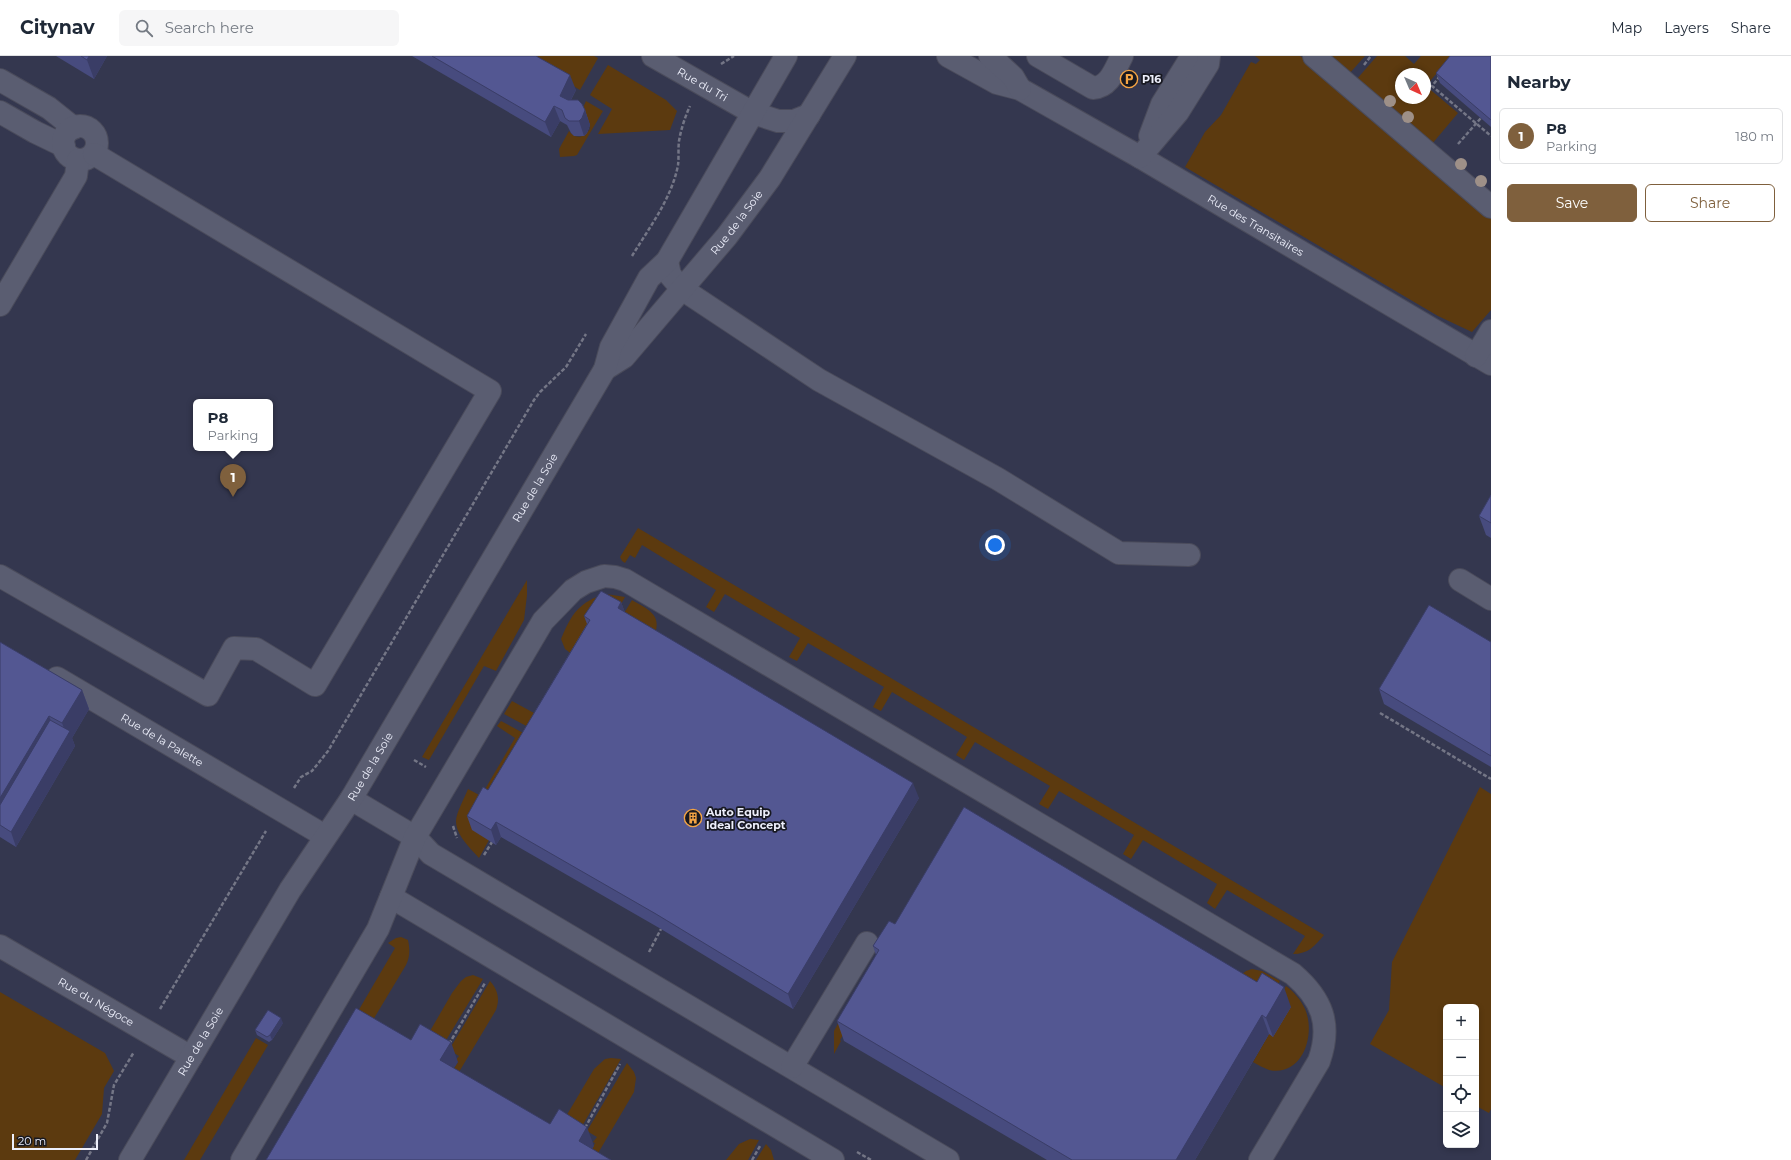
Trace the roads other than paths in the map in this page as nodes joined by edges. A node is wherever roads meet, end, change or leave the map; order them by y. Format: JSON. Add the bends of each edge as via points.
{"nodes":[{"id":1,"x":653,"y":56,"type":"edge"},
{"id":2,"x":786,"y":56,"type":"edge"},
{"id":3,"x":845,"y":56,"type":"edge"},
{"id":4,"x":948,"y":56,"type":"edge"},
{"id":5,"x":990,"y":56,"type":"edge"},
{"id":6,"x":1038,"y":56,"type":"edge"},
{"id":7,"x":1122,"y":56,"type":"edge"},
{"id":8,"x":1192,"y":56,"type":"edge"},
{"id":9,"x":1209,"y":56,"type":"edge"},
{"id":10,"x":1314,"y":56,"type":"edge"},
{"id":11,"x":0,"y":80,"type":"edge"},
{"id":12,"x":1020,"y":89,"type":"junction"},
{"id":13,"x":0,"y":112,"type":"edge"},
{"id":14,"x":753,"y":113,"type":"junction"},
{"id":15,"x":809,"y":115,"type":"junction"},
{"id":16,"x":78,"y":147,"type":"junction"},
{"id":17,"x":1140,"y":157,"type":"junction"},
{"id":18,"x":1491,"y":207,"type":"edge"},
{"id":19,"x":667,"y":261,"type":"junction"},
{"id":20,"x":682,"y":289,"type":"junction"},
{"id":21,"x":0,"y":305,"type":"edge"},
{"id":22,"x":1491,"y":331,"type":"edge"},
{"id":23,"x":1483,"y":360,"type":"edge"},
{"id":24,"x":605,"y":369,"type":"junction"},
{"id":25,"x":1189,"y":555,"type":"dead end"},
{"id":26,"x":0,"y":576,"type":"edge"},
{"id":27,"x":1460,"y":580,"type":"dead end"},
{"id":28,"x":1491,"y":599,"type":"edge"},
{"id":29,"x":41,"y":668,"type":"edge"},
{"id":30,"x":351,"y":799,"type":"junction"},
{"id":31,"x":325,"y":836,"type":"junction"},
{"id":32,"x":415,"y":837,"type":"junction"},
{"id":33,"x":391,"y":898,"type":"junction"},
{"id":34,"x":867,"y":943,"type":"dead end"},
{"id":35,"x":0,"y":946,"type":"edge"},
{"id":36,"x":191,"y":1057,"type":"junction"},
{"id":37,"x":792,"y":1067,"type":"junction"},
{"id":38,"x":130,"y":1160,"type":"edge"},
{"id":39,"x":242,"y":1160,"type":"edge"},
{"id":40,"x":833,"y":1160,"type":"edge"},
{"id":41,"x":948,"y":1160,"type":"edge"},
{"id":42,"x":1260,"y":1160,"type":"edge"}],
"edges":[{"from":1,"to":14,"type":"street","name":"Rue du Tri"},
{"from":2,"to":14,"type":"street","name":"Rue de la Soie"},
{"from":3,"to":15,"type":"street","name":"Rue de la Soie"},
{"from":4,"to":12,"type":"street","name":"Rue des Transitaires","via":[[997,83]]},
{"from":5,"to":12,"type":"street","name":"Rue des Transitaires","via":[[1013,77]]},
{"from":6,"to":7,"type":"street","via":[[1094,88],[1106,84]]},
{"from":8,"to":17,"type":"street","via":[[1162,104]]},
{"from":9,"to":17,"type":"street","via":[[1208,64],[1178,112]]},
{"from":10,"to":18,"type":"street"},
{"from":11,"to":16,"type":"street","via":[[49,108]]},
{"from":12,"to":17,"type":"street","name":"Rue des Transitaires"},
{"from":13,"to":16,"type":"street","via":[[36,132]]},
{"from":14,"to":15,"type":"street","name":"Rue du Tri","via":[[778,121],[794,121]]},
{"from":14,"to":19,"type":"street","name":"Rue de la Soie"},
{"from":15,"to":20,"type":"street","name":"Rue de la Soie","via":[[770,178],[728,236]]},
{"from":16,"to":21,"type":"street","via":[[76,176]]},
{"from":16,"to":26,"type":"street","via":[[490,391],[315,685],[256,649],[234,648],[208,695]]},
{"from":17,"to":23,"type":"street","name":"Rue des Transitaires"},
{"from":19,"to":20,"type":"street","via":[[670,275]]},
{"from":19,"to":24,"type":"street","name":"Rue de la Soie","via":[[649,278],[611,347]]},
{"from":20,"to":24,"type":"street","name":"Rue de la Soie","via":[[624,357]]},
{"from":20,"to":25,"type":"street","via":[[819,380],[998,478],[1119,553]]},
{"from":22,"to":23,"type":"street"},
{"from":24,"to":30,"type":"street","name":"Rue de la Soie"},
{"from":27,"to":28,"type":"street"},
{"from":29,"to":31,"type":"street","name":"Rue de la Palette"},
{"from":30,"to":31,"type":"street","name":"Rue de la Soie"},
{"from":30,"to":32,"type":"street"},
{"from":31,"to":36,"type":"street","name":"Rue de la Soie"},
{"from":32,"to":33,"type":"street"},
{"from":32,"to":37,"type":"street","via":[[432,854]]},
{"from":32,"to":42,"type":"street","via":[[543,621],[568,595],[586,582],[604,576],[625,580],[1293,974],[1307,986],[1316,998],[1324,1020],[1323,1048],[1319,1061]]},
{"from":33,"to":39,"type":"street","via":[[378,929]]},
{"from":33,"to":40,"type":"street"},
{"from":34,"to":37,"type":"street"},
{"from":35,"to":36,"type":"street","name":"Rue du Négoce"},
{"from":36,"to":38,"type":"street","name":"Rue de la Soie"},
{"from":37,"to":41,"type":"street"}]}
